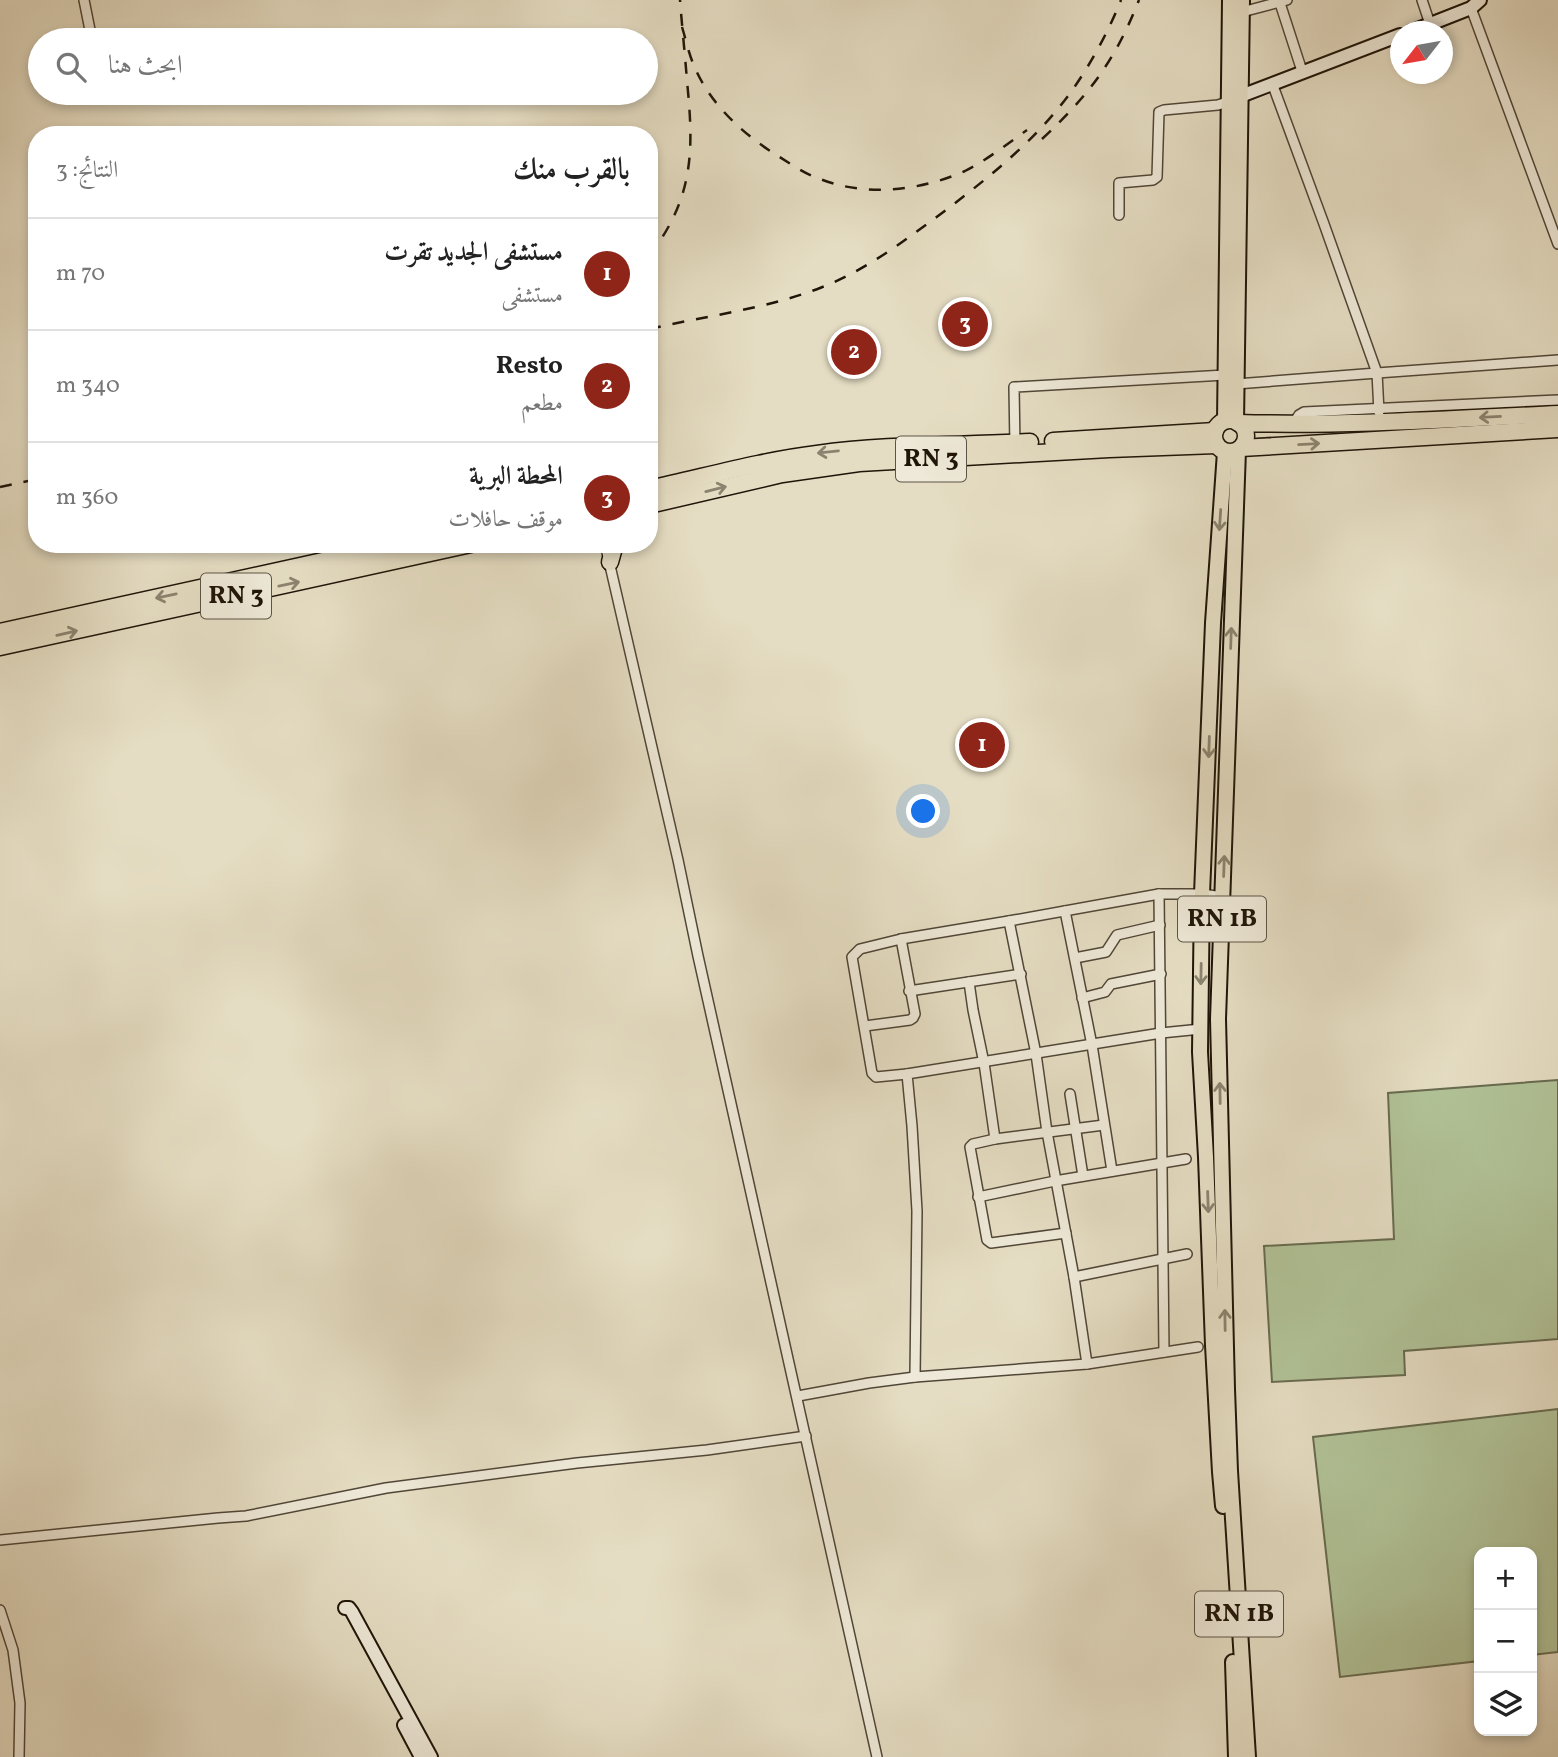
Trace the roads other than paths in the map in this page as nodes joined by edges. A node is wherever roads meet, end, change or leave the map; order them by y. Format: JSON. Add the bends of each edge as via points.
{"nodes":[{"id":1,"x":83,"y":0,"type":"edge"},
{"id":2,"x":1230,"y":0,"type":"edge"},
{"id":3,"x":1422,"y":0,"type":"edge"},
{"id":4,"x":1282,"y":1,"type":"edge"},
{"id":5,"x":1475,"y":4,"type":"edge"},
{"id":6,"x":1242,"y":6,"type":"edge"},
{"id":7,"x":1429,"y":21,"type":"edge"},
{"id":8,"x":1437,"y":21,"type":"edge"},
{"id":9,"x":89,"y":28,"type":"edge"},
{"id":10,"x":1390,"y":39,"type":"edge"},
{"id":11,"x":1302,"y":71,"type":"junction"},
{"id":12,"x":1272,"y":83,"type":"junction"},
{"id":13,"x":1235,"y":98,"type":"junction"},
{"id":14,"x":1119,"y":215,"type":"dead end"},
{"id":15,"x":1558,"y":244,"type":"edge"},
{"id":16,"x":1558,"y":360,"type":"edge"},
{"id":17,"x":1377,"y":373,"type":"junction"},
{"id":18,"x":1230,"y":380,"type":"junction"},
{"id":19,"x":1558,"y":400,"type":"edge"},
{"id":20,"x":1379,"y":414,"type":"junction"},
{"id":21,"x":1558,"y":414,"type":"edge"},
{"id":22,"x":1558,"y":429,"type":"edge"},
{"id":23,"x":1229,"y":436,"type":"junction"},
{"id":24,"x":1015,"y":448,"type":"junction"},
{"id":25,"x":658,"y":486,"type":"edge"},
{"id":26,"x":658,"y":503,"type":"edge"},
{"id":27,"x":380,"y":553,"type":"edge"},
{"id":28,"x":411,"y":553,"type":"edge"},
{"id":29,"x":608,"y":553,"type":"edge"},
{"id":30,"x":612,"y":553,"type":"edge"},
{"id":31,"x":364,"y":560,"type":"junction"},
{"id":32,"x":610,"y":562,"type":"junction"},
{"id":33,"x":0,"y":632,"type":"edge"},
{"id":34,"x":0,"y":647,"type":"edge"},
{"id":35,"x":1159,"y":894,"type":"junction"},
{"id":36,"x":1202,"y":894,"type":"junction"},
{"id":37,"x":1223,"y":897,"type":"junction"},
{"id":38,"x":1065,"y":911,"type":"junction"},
{"id":39,"x":1009,"y":920,"type":"junction"},
{"id":40,"x":1160,"y":925,"type":"junction"},
{"id":41,"x":901,"y":939,"type":"junction"},
{"id":42,"x":1075,"y":958,"type":"junction"},
{"id":43,"x":1021,"y":974,"type":"junction"},
{"id":44,"x":1161,"y":974,"type":"junction"},
{"id":45,"x":969,"y":982,"type":"junction"},
{"id":46,"x":909,"y":990,"type":"junction"},
{"id":47,"x":1082,"y":998,"type":"junction"},
{"id":48,"x":865,"y":1026,"type":"junction"},
{"id":49,"x":1200,"y":1030,"type":"junction"},
{"id":50,"x":1161,"y":1033,"type":"junction"},
{"id":51,"x":1091,"y":1045,"type":"junction"},
{"id":52,"x":1036,"y":1054,"type":"junction"},
{"id":53,"x":984,"y":1063,"type":"junction"},
{"id":54,"x":907,"y":1074,"type":"junction"},
{"id":55,"x":1070,"y":1094,"type":"dead end"},
{"id":56,"x":1104,"y":1125,"type":"junction"},
{"id":57,"x":1075,"y":1128,"type":"junction"},
{"id":58,"x":1047,"y":1132,"type":"junction"},
{"id":59,"x":995,"y":1139,"type":"junction"},
{"id":60,"x":1186,"y":1159,"type":"dead end"},
{"id":61,"x":1162,"y":1162,"type":"junction"},
{"id":62,"x":1112,"y":1171,"type":"junction"},
{"id":63,"x":1083,"y":1176,"type":"junction"},
{"id":64,"x":1055,"y":1181,"type":"junction"},
{"id":65,"x":978,"y":1197,"type":"junction"},
{"id":66,"x":1066,"y":1233,"type":"junction"},
{"id":67,"x":1187,"y":1254,"type":"dead end"},
{"id":68,"x":1163,"y":1259,"type":"junction"},
{"id":69,"x":1074,"y":1277,"type":"junction"},
{"id":70,"x":1198,"y":1347,"type":"dead end"},
{"id":71,"x":1164,"y":1353,"type":"junction"},
{"id":72,"x":1087,"y":1364,"type":"junction"},
{"id":73,"x":915,"y":1377,"type":"junction"},
{"id":74,"x":1221,"y":1389,"type":"junction"},
{"id":75,"x":797,"y":1396,"type":"junction"},
{"id":76,"x":806,"y":1436,"type":"junction"},
{"id":77,"x":1225,"y":1472,"type":"junction"},
{"id":78,"x":0,"y":1540,"type":"edge"},
{"id":79,"x":0,"y":1610,"type":"edge"},
{"id":80,"x":19,"y":1757,"type":"edge"},
{"id":81,"x":421,"y":1757,"type":"edge"},
{"id":82,"x":432,"y":1757,"type":"edge"},
{"id":83,"x":877,"y":1757,"type":"edge"},
{"id":84,"x":1236,"y":1757,"type":"edge"},
{"id":85,"x":1248,"y":1757,"type":"edge"}],
"edges":[{"from":1,"to":9,"type":"street"},
{"from":2,"to":13,"type":"main road"},
{"from":3,"to":7,"type":"street"},
{"from":4,"to":6,"type":"street"},
{"from":4,"to":11,"type":"street"},
{"from":5,"to":8,"type":"street"},
{"from":5,"to":15,"type":"street"},
{"from":6,"to":13,"type":"main road"},
{"from":10,"to":11,"type":"street"},
{"from":11,"to":12,"type":"street"},
{"from":12,"to":13,"type":"street"},
{"from":12,"to":17,"type":"street"},
{"from":13,"to":14,"type":"street","via":[[1218,105],[1160,112],[1157,177],[1119,183]]},
{"from":13,"to":18,"type":"main road"},
{"from":16,"to":17,"type":"street"},
{"from":17,"to":18,"type":"street"},
{"from":17,"to":20,"type":"street"},
{"from":18,"to":23,"type":"main road"},
{"from":18,"to":24,"type":"street","via":[[1014,387]]},
{"from":19,"to":20,"type":"street"},
{"from":21,"to":20,"type":"highway","number":"RN 3","one_way":true,"via":[[1425,421]]},
{"from":20,"to":23,"type":"highway","number":"RN 3"},
{"from":23,"to":22,"type":"highway","number":"RN 3","one_way":true},
{"from":23,"to":24,"type":"highway","number":"RN 3"},
{"from":23,"to":36,"type":"main road","number":"RN 1B","one_way":true,"via":[[1213,623]]},
{"from":37,"to":23,"type":"main road","number":"RN 1B","one_way":true},
{"from":24,"to":25,"type":"highway","number":"RN 3","one_way":true,"via":[[817,453]]},
{"from":26,"to":24,"type":"highway","number":"RN 3","one_way":true,"via":[[824,467]]},
{"from":27,"to":31,"type":"highway","number":"RN 3"},
{"from":28,"to":31,"type":"highway","number":"RN 3"},
{"from":29,"to":32,"type":"street"},
{"from":30,"to":32,"type":"highway"},
{"from":31,"to":33,"type":"highway","number":"RN 3","one_way":true},
{"from":34,"to":31,"type":"highway","number":"RN 3","one_way":true},
{"from":32,"to":75,"type":"street"},
{"from":35,"to":36,"type":"street"},
{"from":35,"to":38,"type":"street"},
{"from":35,"to":40,"type":"street"},
{"from":36,"to":37,"type":"street"},
{"from":36,"to":49,"type":"main road","number":"RN 1B","one_way":true},
{"from":74,"to":37,"type":"main road","number":"RN 1B","one_way":true,"via":[[1218,1019]]},
{"from":38,"to":39,"type":"street"},
{"from":38,"to":42,"type":"street"},
{"from":39,"to":41,"type":"street"},
{"from":39,"to":43,"type":"street"},
{"from":40,"to":42,"type":"street","via":[[1116,935],[1106,952]]},
{"from":40,"to":44,"type":"street"},
{"from":41,"to":46,"type":"street"},
{"from":41,"to":48,"type":"street","via":[[860,949],[852,957]]},
{"from":42,"to":47,"type":"street"},
{"from":43,"to":45,"type":"street"},
{"from":43,"to":52,"type":"street"},
{"from":44,"to":47,"type":"street","via":[[1111,984],[1105,992]]},
{"from":44,"to":50,"type":"street"},
{"from":45,"to":46,"type":"street"},
{"from":45,"to":53,"type":"street"},
{"from":46,"to":48,"type":"street","via":[[913,1018]]},
{"from":47,"to":51,"type":"street"},
{"from":48,"to":54,"type":"street","via":[[873,1076]]},
{"from":49,"to":50,"type":"street"},
{"from":49,"to":74,"type":"main road","number":"RN 1B","one_way":true},
{"from":50,"to":51,"type":"street"},
{"from":50,"to":61,"type":"street"},
{"from":51,"to":52,"type":"street"},
{"from":51,"to":56,"type":"street"},
{"from":52,"to":53,"type":"street"},
{"from":52,"to":58,"type":"street"},
{"from":53,"to":54,"type":"street"},
{"from":53,"to":59,"type":"street"},
{"from":54,"to":73,"type":"street","via":[[917,1211]]},
{"from":55,"to":57,"type":"street"},
{"from":56,"to":57,"type":"street"},
{"from":56,"to":62,"type":"street"},
{"from":57,"to":58,"type":"street"},
{"from":57,"to":63,"type":"street"},
{"from":58,"to":59,"type":"street"},
{"from":58,"to":64,"type":"street"},
{"from":59,"to":65,"type":"street","via":[[970,1147]]},
{"from":60,"to":61,"type":"street"},
{"from":61,"to":62,"type":"street"},
{"from":61,"to":68,"type":"street"},
{"from":62,"to":63,"type":"street"},
{"from":63,"to":64,"type":"street"},
{"from":64,"to":65,"type":"street"},
{"from":64,"to":66,"type":"street"},
{"from":65,"to":66,"type":"street","via":[[989,1242]]},
{"from":66,"to":69,"type":"street"},
{"from":67,"to":68,"type":"street"},
{"from":68,"to":69,"type":"street"},
{"from":68,"to":71,"type":"street"},
{"from":69,"to":72,"type":"street"},
{"from":70,"to":71,"type":"street"},
{"from":71,"to":72,"type":"street"},
{"from":72,"to":73,"type":"street"},
{"from":73,"to":75,"type":"street"},
{"from":74,"to":77,"type":"main road","number":"RN 1B"},
{"from":75,"to":76,"type":"street"},
{"from":76,"to":78,"type":"street","via":[[386,1488],[246,1516]]},
{"from":76,"to":83,"type":"street"},
{"from":77,"to":84,"type":"main road","number":"RN 1B"},
{"from":77,"to":85,"type":"main road","number":"RN 1B"},
{"from":79,"to":80,"type":"street","via":[[13,1650],[20,1703]]},
{"from":81,"to":82,"type":"street","via":[[346,1618],[345,1608],[352,1612]]}]}
